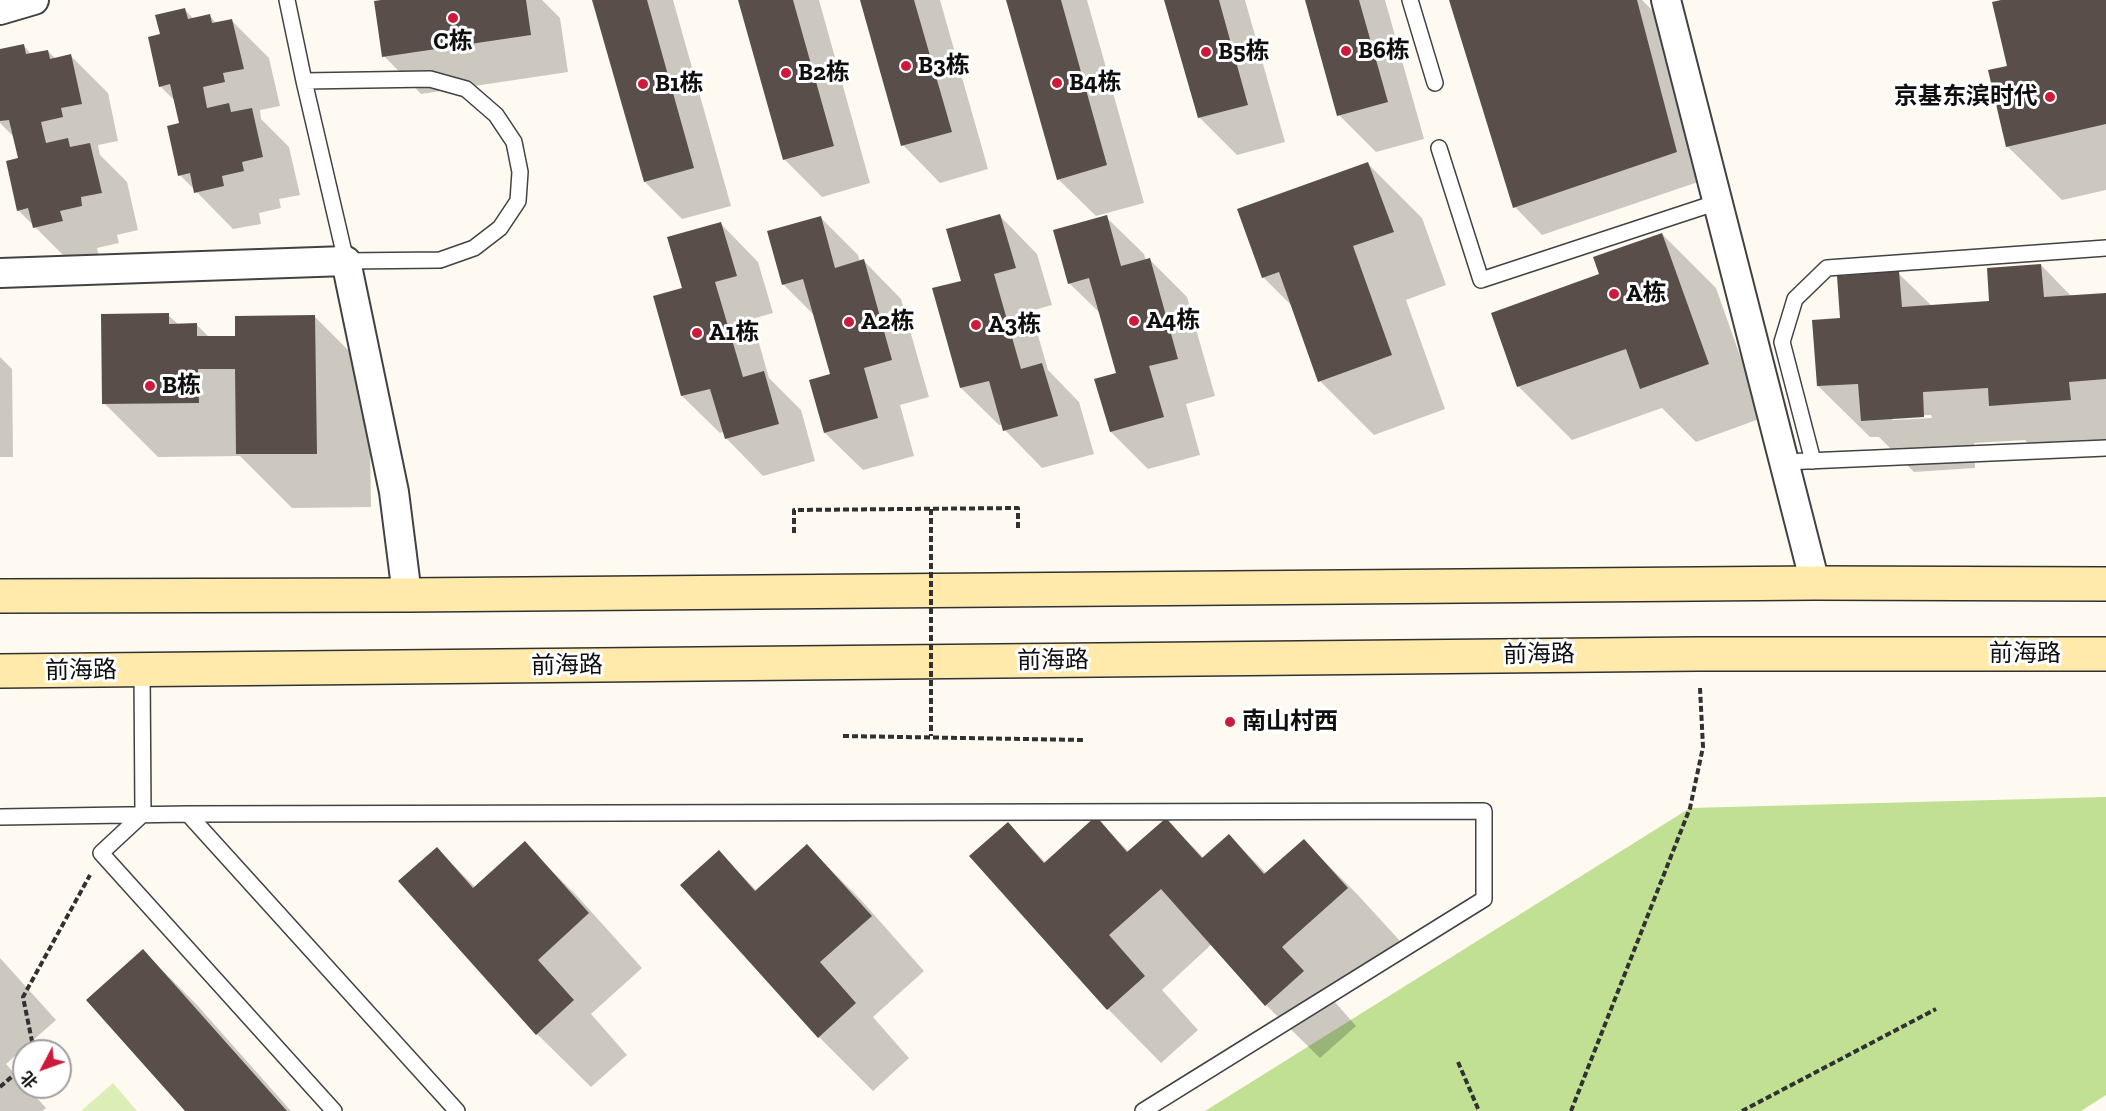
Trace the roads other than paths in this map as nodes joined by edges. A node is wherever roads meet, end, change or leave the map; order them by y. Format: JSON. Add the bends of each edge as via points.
{"nodes":[{"id":1,"x":34,"y":0,"type":"edge"},
{"id":2,"x":287,"y":0,"type":"edge"},
{"id":3,"x":1410,"y":0,"type":"edge"},
{"id":4,"x":1666,"y":0,"type":"edge"},
{"id":5,"x":0,"y":10,"type":"edge"},
{"id":6,"x":304,"y":81,"type":"junction"},
{"id":7,"x":1436,"y":83,"type":"dead end"},
{"id":8,"x":1439,"y":148,"type":"dead end"},
{"id":9,"x":1718,"y":202,"type":"junction"},
{"id":10,"x":2106,"y":248,"type":"edge"},
{"id":11,"x":346,"y":261,"type":"junction"},
{"id":12,"x":0,"y":273,"type":"edge"},
{"id":13,"x":2106,"y":448,"type":"edge"},
{"id":14,"x":1813,"y":461,"type":"junction"},
{"id":15,"x":1784,"y":462,"type":"junction"},
{"id":16,"x":1815,"y":583,"type":"junction"},
{"id":17,"x":2106,"y":584,"type":"edge"},
{"id":18,"x":407,"y":595,"type":"junction"},
{"id":19,"x":0,"y":596,"type":"edge"},
{"id":20,"x":2106,"y":654,"type":"edge"},
{"id":21,"x":142,"y":670,"type":"junction"},
{"id":22,"x":0,"y":671,"type":"edge"},
{"id":23,"x":143,"y":814,"type":"junction"},
{"id":24,"x":188,"y":814,"type":"junction"},
{"id":25,"x":0,"y":817,"type":"edge"},
{"id":26,"x":334,"y":1111,"type":"edge"},
{"id":27,"x":457,"y":1111,"type":"edge"},
{"id":28,"x":1143,"y":1111,"type":"edge"}],
"edges":[{"from":1,"to":5,"type":"street"},
{"from":2,"to":6,"type":"lane"},
{"from":3,"to":7,"type":"lane"},
{"from":4,"to":9,"type":"street"},
{"from":6,"to":11,"type":"lane"},
{"from":6,"to":11,"type":"lane","via":[[430,79],[466,89],[496,114],[514,142],[520,171],[518,201],[501,228],[474,248],[440,260]]},
{"from":8,"to":9,"type":"lane","via":[[1481,280]]},
{"from":9,"to":15,"type":"street"},
{"from":10,"to":14,"type":"lane","via":[[1827,268],[1795,300],[1782,342]]},
{"from":11,"to":12,"type":"street"},
{"from":11,"to":18,"type":"street","via":[[394,492]]},
{"from":13,"to":14,"type":"lane"},
{"from":14,"to":15,"type":"lane"},
{"from":15,"to":16,"type":"street"},
{"from":16,"to":17,"type":"main road"},
{"from":16,"to":18,"type":"main road"},
{"from":18,"to":19,"type":"main road"},
{"from":20,"to":21,"type":"main road","name":"前海路","via":[[1698,654]]},
{"from":21,"to":22,"type":"main road","name":"前海路"},
{"from":21,"to":23,"type":"lane"},
{"from":23,"to":24,"type":"lane"},
{"from":23,"to":25,"type":"lane"},
{"from":23,"to":26,"type":"lane","via":[[101,853]]},
{"from":24,"to":27,"type":"lane"},
{"from":24,"to":28,"type":"lane","via":[[1484,811],[1484,898]]}]}
